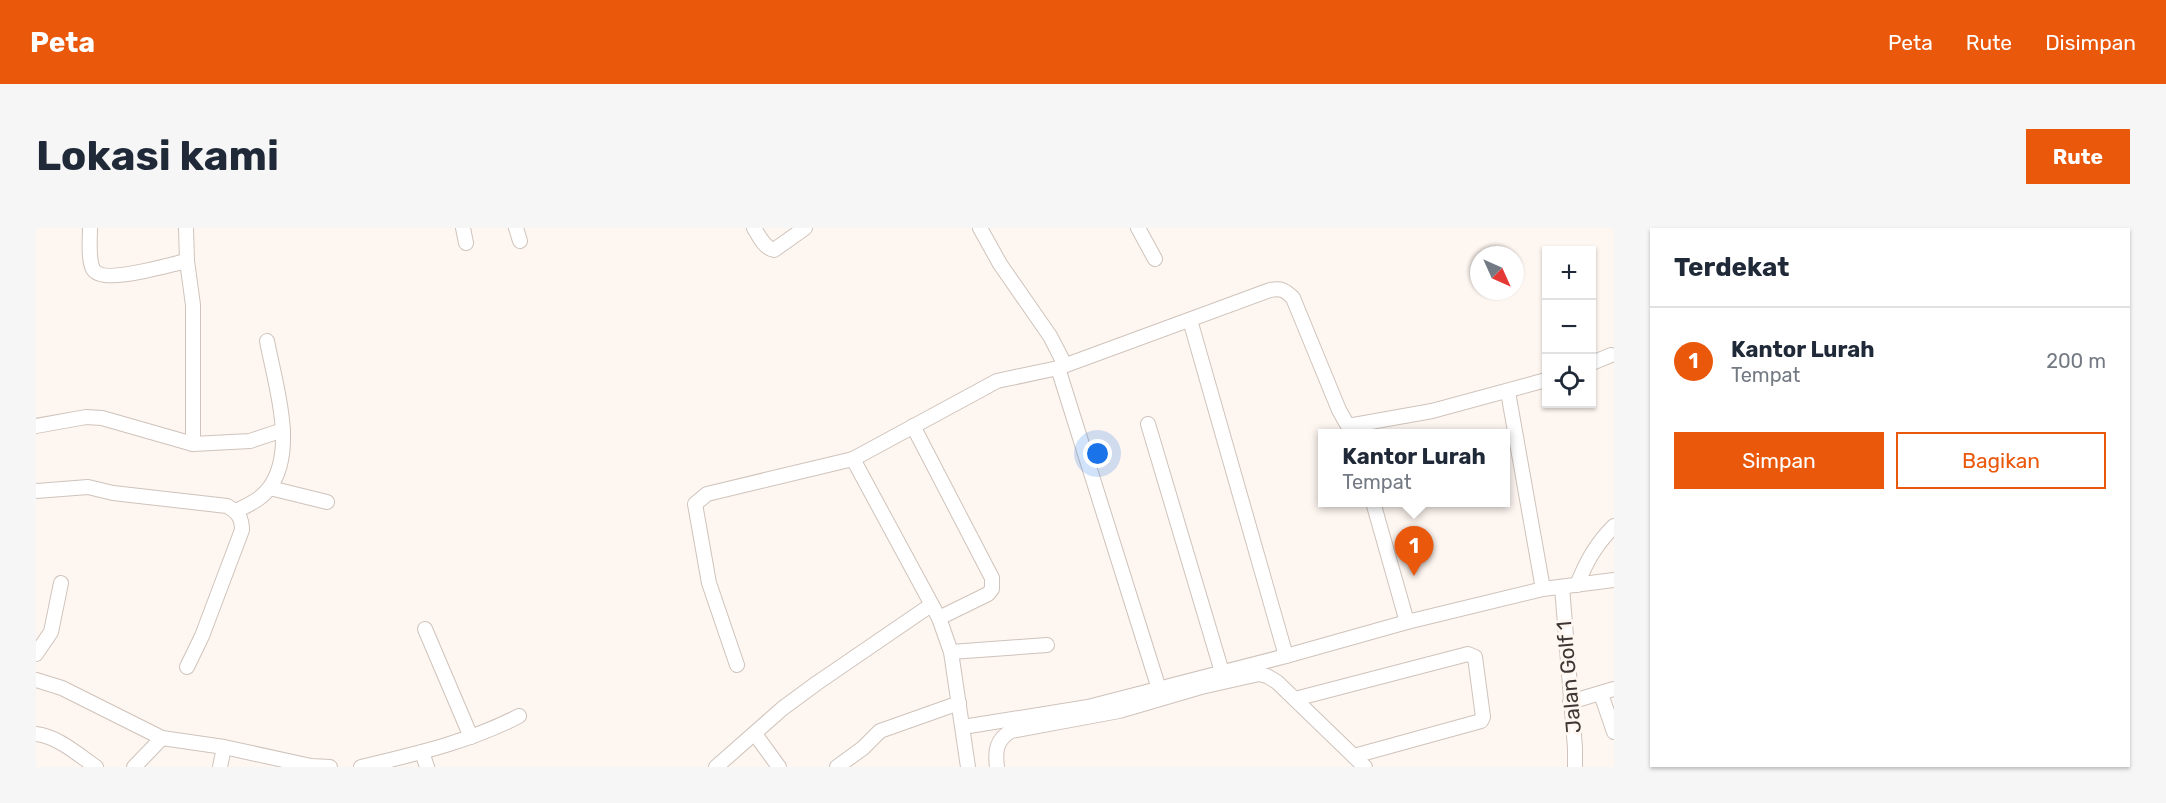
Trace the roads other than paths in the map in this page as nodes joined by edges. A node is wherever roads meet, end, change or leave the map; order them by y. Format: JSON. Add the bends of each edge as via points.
{"nodes":[{"id":1,"x":90,"y":228,"type":"edge"},
{"id":2,"x":186,"y":228,"type":"edge"},
{"id":3,"x":463,"y":228,"type":"edge"},
{"id":4,"x":754,"y":228,"type":"edge"},
{"id":5,"x":805,"y":228,"type":"edge"},
{"id":6,"x":981,"y":228,"type":"edge"},
{"id":7,"x":1138,"y":228,"type":"edge"},
{"id":8,"x":466,"y":243,"type":"dead end"},
{"id":9,"x":1155,"y":259,"type":"dead end"},
{"id":10,"x":187,"y":261,"type":"junction"},
{"id":11,"x":1190,"y":320,"type":"junction"},
{"id":12,"x":267,"y":341,"type":"dead end"},
{"id":13,"x":1611,"y":355,"type":"dead end"},
{"id":14,"x":1596,"y":361,"type":"edge"},
{"id":15,"x":1062,"y":367,"type":"junction"},
{"id":16,"x":1542,"y":381,"type":"edge"},
{"id":17,"x":1508,"y":392,"type":"junction"},
{"id":18,"x":1148,"y":424,"type":"dead end"},
{"id":19,"x":36,"y":426,"type":"edge"},
{"id":20,"x":913,"y":426,"type":"junction"},
{"id":21,"x":1350,"y":429,"type":"edge"},
{"id":22,"x":1355,"y":429,"type":"edge"},
{"id":23,"x":283,"y":430,"type":"junction"},
{"id":24,"x":193,"y":444,"type":"junction"},
{"id":25,"x":853,"y":459,"type":"junction"},
{"id":26,"x":270,"y":488,"type":"junction"},
{"id":27,"x":36,"y":491,"type":"edge"},
{"id":28,"x":327,"y":502,"type":"dead end"},
{"id":29,"x":1374,"y":507,"type":"edge"},
{"id":30,"x":236,"y":511,"type":"junction"},
{"id":31,"x":1614,"y":526,"type":"edge"},
{"id":32,"x":1614,"y":580,"type":"edge"},
{"id":33,"x":61,"y":583,"type":"dead end"},
{"id":34,"x":1577,"y":585,"type":"junction"},
{"id":35,"x":1562,"y":588,"type":"junction"},
{"id":36,"x":1543,"y":589,"type":"junction"},
{"id":37,"x":935,"y":611,"type":"junction"},
{"id":38,"x":1407,"y":622,"type":"junction"},
{"id":39,"x":425,"y":629,"type":"dead end"},
{"id":40,"x":1047,"y":645,"type":"dead end"},
{"id":41,"x":951,"y":652,"type":"junction"},
{"id":42,"x":36,"y":654,"type":"edge"},
{"id":43,"x":1286,"y":656,"type":"junction"},
{"id":44,"x":737,"y":665,"type":"dead end"},
{"id":45,"x":187,"y":667,"type":"dead end"},
{"id":46,"x":1222,"y":672,"type":"junction"},
{"id":47,"x":36,"y":680,"type":"edge"},
{"id":48,"x":1159,"y":689,"type":"junction"},
{"id":49,"x":1607,"y":692,"type":"edge"},
{"id":50,"x":1295,"y":699,"type":"junction"},
{"id":51,"x":959,"y":702,"type":"junction"},
{"id":52,"x":1570,"y":702,"type":"junction"},
{"id":53,"x":519,"y":716,"type":"dead end"},
{"id":54,"x":963,"y":727,"type":"junction"},
{"id":55,"x":1614,"y":732,"type":"edge"},
{"id":56,"x":36,"y":734,"type":"edge"},
{"id":57,"x":755,"y":734,"type":"junction"},
{"id":58,"x":471,"y":737,"type":"junction"},
{"id":59,"x":162,"y":738,"type":"junction"},
{"id":60,"x":224,"y":747,"type":"junction"},
{"id":61,"x":422,"y":752,"type":"junction"},
{"id":62,"x":1354,"y":756,"type":"junction"},
{"id":63,"x":311,"y":766,"type":"edge"},
{"id":64,"x":96,"y":767,"type":"edge"},
{"id":65,"x":134,"y":767,"type":"edge"},
{"id":66,"x":220,"y":767,"type":"edge"},
{"id":67,"x":330,"y":767,"type":"edge"},
{"id":68,"x":361,"y":767,"type":"edge"},
{"id":69,"x":428,"y":767,"type":"edge"},
{"id":70,"x":716,"y":767,"type":"edge"},
{"id":71,"x":779,"y":767,"type":"edge"},
{"id":72,"x":837,"y":767,"type":"edge"},
{"id":73,"x":968,"y":767,"type":"edge"},
{"id":74,"x":997,"y":767,"type":"edge"},
{"id":75,"x":1365,"y":767,"type":"edge"},
{"id":76,"x":1575,"y":767,"type":"edge"}],
"edges":[{"from":1,"to":10,"type":"street","via":[[91,267],[102,276]]},
{"from":2,"to":10,"type":"street"},
{"from":3,"to":8,"type":"street"},
{"from":4,"to":5,"type":"street","via":[[765,245],[774,250]]},
{"from":6,"to":15,"type":"street","via":[[1005,272],[1050,336]]},
{"from":7,"to":9,"type":"street"},
{"from":10,"to":24,"type":"street","via":[[193,305]]},
{"from":11,"to":15,"type":"street"},
{"from":11,"to":21,"type":"street","via":[[1270,290],[1287,292]]},
{"from":11,"to":43,"type":"street"},
{"from":12,"to":23,"type":"street"},
{"from":13,"to":14,"type":"street"},
{"from":15,"to":20,"type":"street","via":[[997,381]]},
{"from":15,"to":48,"type":"street"},
{"from":16,"to":17,"type":"street"},
{"from":17,"to":22,"type":"street"},
{"from":17,"to":36,"type":"street"},
{"from":18,"to":46,"type":"street"},
{"from":19,"to":24,"type":"street","via":[[102,418]]},
{"from":20,"to":25,"type":"street"},
{"from":20,"to":37,"type":"street","via":[[992,578],[988,594]]},
{"from":23,"to":24,"type":"street","via":[[250,441]]},
{"from":23,"to":26,"type":"street","via":[[279,469]]},
{"from":25,"to":37,"type":"street"},
{"from":25,"to":44,"type":"street","via":[[707,494],[695,504],[709,583]]},
{"from":26,"to":28,"type":"street"},
{"from":26,"to":30,"type":"street"},
{"from":27,"to":30,"type":"street","via":[[88,487],[113,494],[227,506]]},
{"from":29,"to":38,"type":"street"},
{"from":30,"to":45,"type":"street","via":[[242,530]]},
{"from":31,"to":34,"type":"street","via":[[1587,560]]},
{"from":32,"to":34,"type":"street"},
{"from":33,"to":42,"type":"street","via":[[51,632]]},
{"from":34,"to":35,"type":"street"},
{"from":35,"to":36,"type":"street"},
{"from":35,"to":52,"type":"street","name":"Jalan Golf 1"},
{"from":36,"to":38,"type":"street"},
{"from":37,"to":41,"type":"street"},
{"from":37,"to":57,"type":"street","via":[[853,657],[783,708]]},
{"from":38,"to":43,"type":"street"},
{"from":39,"to":58,"type":"street"},
{"from":40,"to":41,"type":"street"},
{"from":41,"to":51,"type":"street"},
{"from":43,"to":46,"type":"street"},
{"from":46,"to":48,"type":"street"},
{"from":47,"to":59,"type":"street","via":[[62,688]]},
{"from":48,"to":54,"type":"street","via":[[1088,707]]},
{"from":49,"to":52,"type":"street"},
{"from":49,"to":55,"type":"street"},
{"from":50,"to":62,"type":"street"},
{"from":50,"to":62,"type":"street","via":[[1464,655],[1475,657],[1481,721]]},
{"from":50,"to":74,"type":"street","via":[[1274,680],[1259,674],[1201,687],[1119,711],[1011,731],[998,743]]},
{"from":51,"to":54,"type":"street"},
{"from":51,"to":72,"type":"street","via":[[880,730]]},
{"from":52,"to":76,"type":"street","name":"Jalan Golf 1"},
{"from":53,"to":58,"type":"street"},
{"from":54,"to":73,"type":"street"},
{"from":56,"to":64,"type":"street","via":[[57,740]]},
{"from":57,"to":70,"type":"street"},
{"from":57,"to":71,"type":"street"},
{"from":58,"to":61,"type":"street"},
{"from":59,"to":60,"type":"street"},
{"from":59,"to":65,"type":"street"},
{"from":60,"to":63,"type":"street"},
{"from":60,"to":66,"type":"street"},
{"from":61,"to":68,"type":"street"},
{"from":61,"to":69,"type":"street"},
{"from":62,"to":75,"type":"street"},
{"from":63,"to":67,"type":"street"}]}
